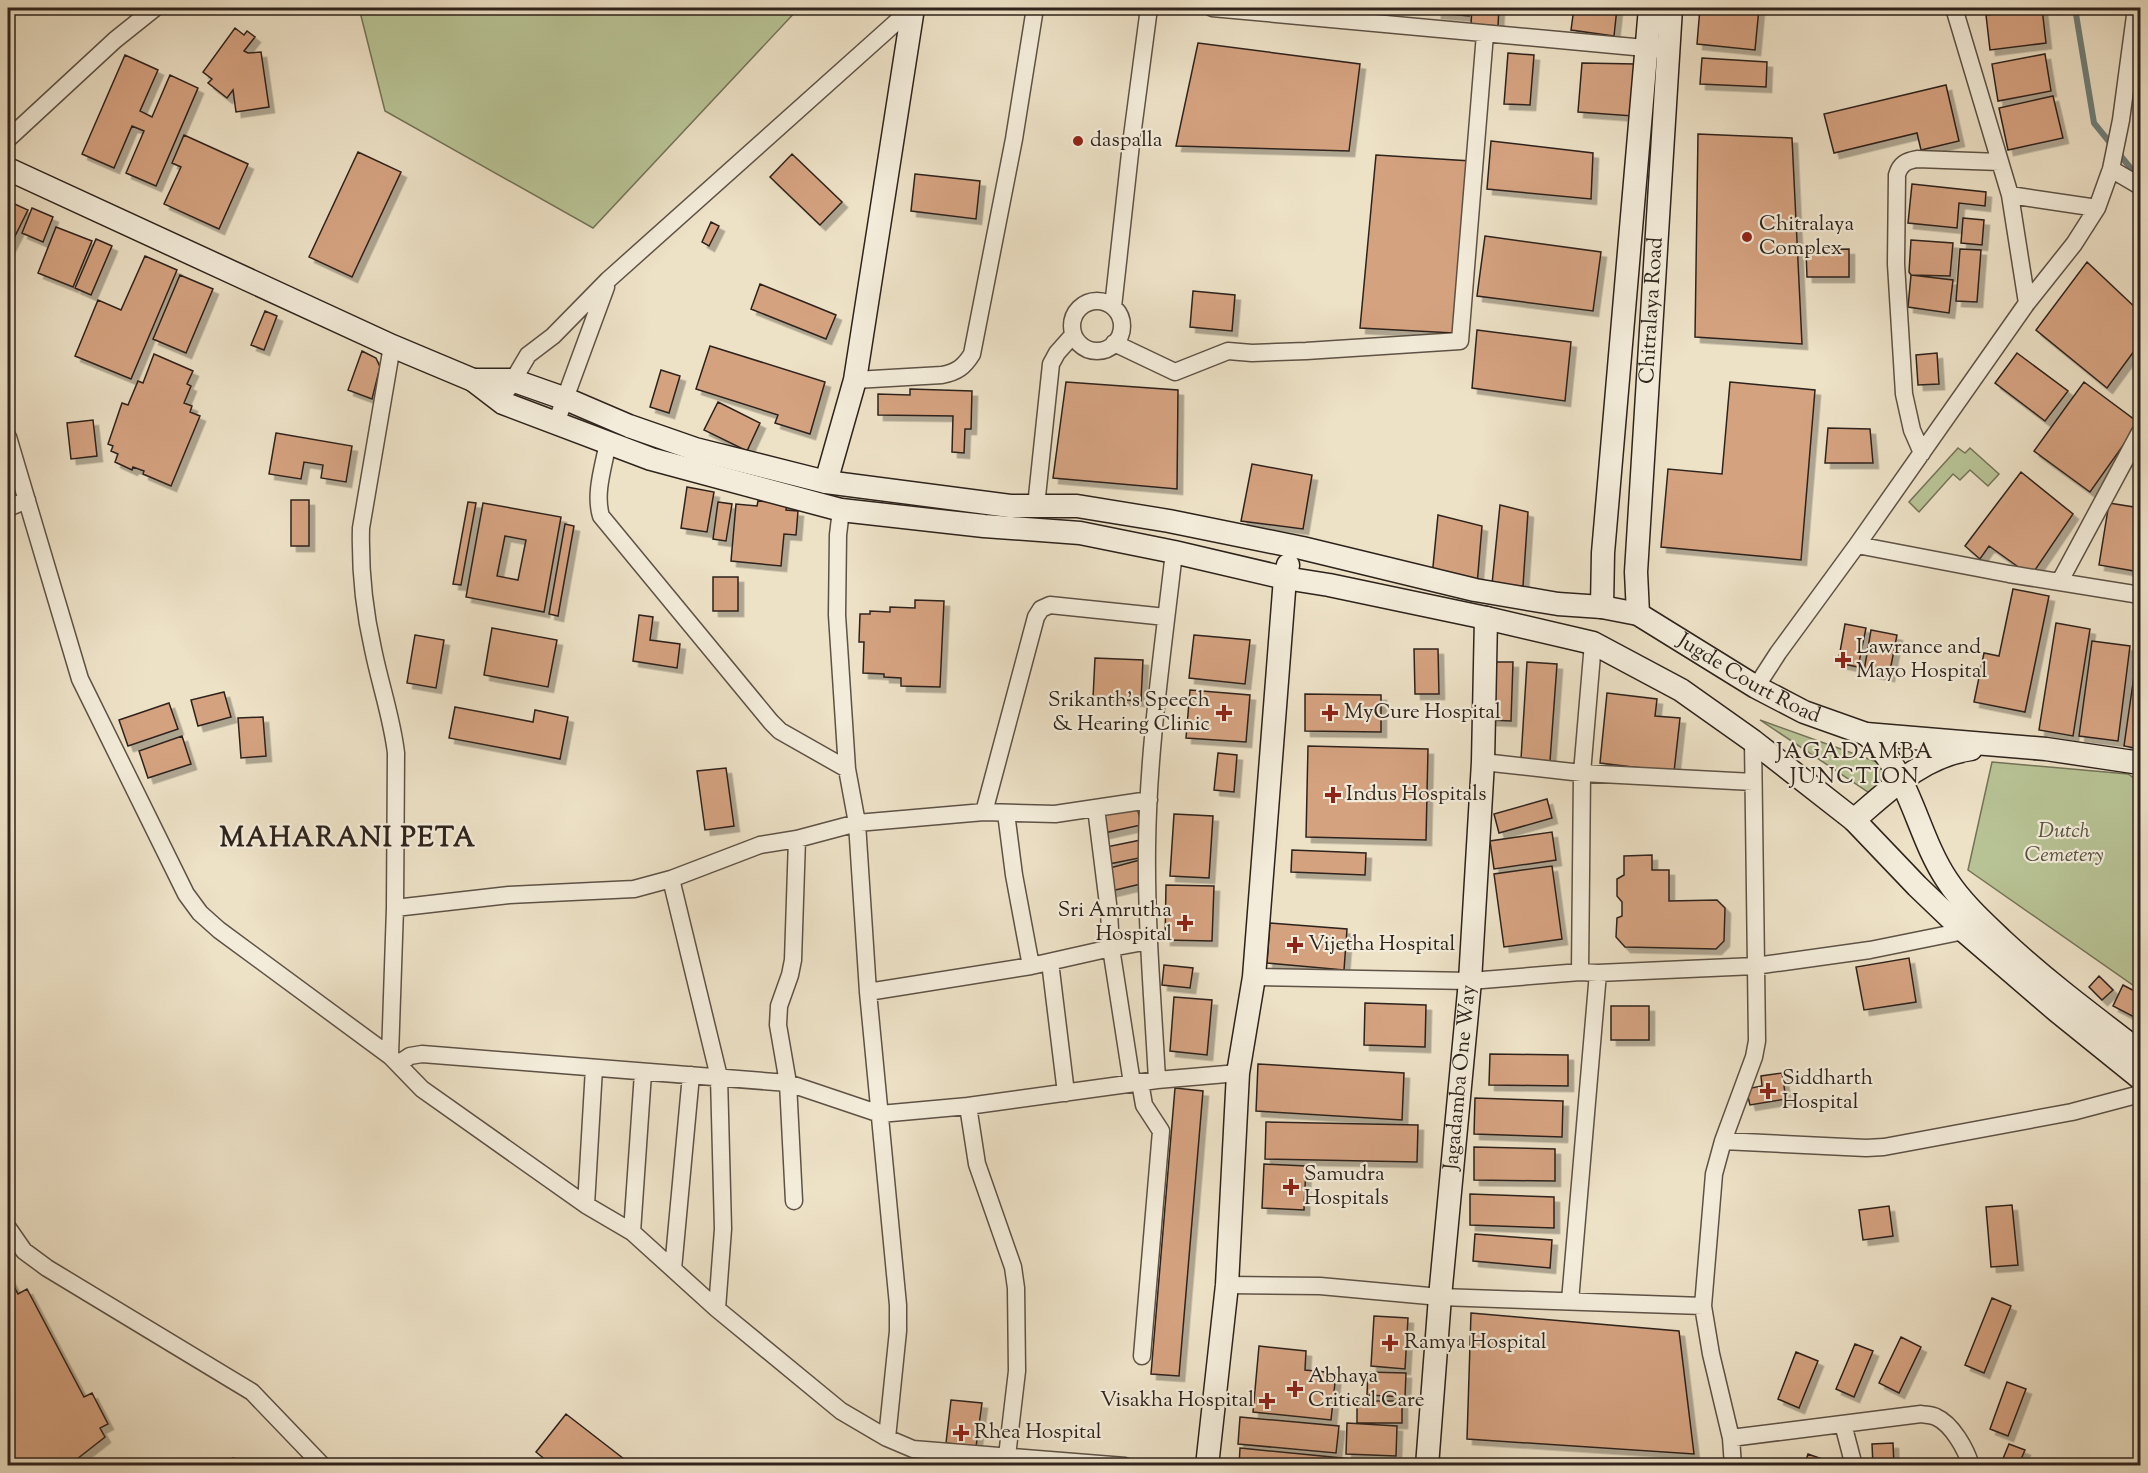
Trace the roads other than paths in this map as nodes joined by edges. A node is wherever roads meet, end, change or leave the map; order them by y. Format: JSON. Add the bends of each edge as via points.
{"nodes":[{"id":1,"x":155,"y":8,"type":"edge"},
{"id":2,"x":913,"y":8,"type":"edge"},
{"id":3,"x":1035,"y":8,"type":"edge"},
{"id":4,"x":1149,"y":8,"type":"edge"},
{"id":5,"x":1212,"y":8,"type":"edge"},
{"id":6,"x":1650,"y":8,"type":"edge"},
{"id":7,"x":1671,"y":8,"type":"edge"},
{"id":8,"x":1954,"y":8,"type":"edge"},
{"id":9,"x":2136,"y":8,"type":"edge"},
{"id":10,"x":1485,"y":34,"type":"junction"},
{"id":11,"x":1658,"y":50,"type":"junction"},
{"id":12,"x":8,"y":139,"type":"edge"},
{"id":13,"x":2000,"y":162,"type":"junction"},
{"id":14,"x":8,"y":169,"type":"edge"},
{"id":15,"x":2111,"y":170,"type":"junction"},
{"id":16,"x":2140,"y":186,"type":"edge"},
{"id":17,"x":2010,"y":195,"type":"junction"},
{"id":18,"x":2097,"y":208,"type":"junction"},
{"id":19,"x":608,"y":280,"type":"junction"},
{"id":20,"x":2027,"y":303,"type":"junction"},
{"id":21,"x":1113,"y":307,"type":"junction"},
{"id":22,"x":1074,"y":335,"type":"junction"},
{"id":23,"x":1114,"y":343,"type":"junction"},
{"id":24,"x":392,"y":346,"type":"junction"},
{"id":25,"x":473,"y":380,"type":"junction"},
{"id":26,"x":512,"y":380,"type":"junction"},
{"id":27,"x":855,"y":380,"type":"junction"},
{"id":28,"x":566,"y":399,"type":"junction"},
{"id":29,"x":503,"y":403,"type":"junction"},
{"id":30,"x":556,"y":423,"type":"junction"},
{"id":31,"x":2140,"y":432,"type":"edge"},
{"id":32,"x":8,"y":437,"type":"edge"},
{"id":33,"x":608,"y":442,"type":"junction"},
{"id":34,"x":1922,"y":453,"type":"junction"},
{"id":35,"x":826,"y":482,"type":"junction"},
{"id":36,"x":27,"y":500,"type":"junction"},
{"id":37,"x":1036,"y":506,"type":"junction"},
{"id":38,"x":8,"y":508,"type":"edge"},
{"id":39,"x":841,"y":510,"type":"junction"},
{"id":40,"x":1857,"y":545,"type":"junction"},
{"id":41,"x":1292,"y":546,"type":"junction"},
{"id":42,"x":1314,"y":551,"type":"junction"},
{"id":43,"x":1174,"y":552,"type":"junction"},
{"id":44,"x":1285,"y":579,"type":"junction"},
{"id":45,"x":2060,"y":581,"type":"junction"},
{"id":46,"x":1309,"y":582,"type":"junction"},
{"id":47,"x":2140,"y":595,"type":"edge"},
{"id":48,"x":1602,"y":607,"type":"junction"},
{"id":49,"x":1638,"y":614,"type":"junction"},
{"id":50,"x":1166,"y":617,"type":"junction"},
{"id":51,"x":1486,"y":618,"type":"junction"},
{"id":52,"x":1593,"y":643,"type":"junction"},
{"id":53,"x":1756,"y":687,"type":"junction"},
{"id":54,"x":1866,"y":734,"type":"junction"},
{"id":55,"x":1753,"y":741,"type":"junction"},
{"id":56,"x":2009,"y":746,"type":"junction"},
{"id":57,"x":1483,"y":762,"type":"junction"},
{"id":58,"x":2140,"y":763,"type":"edge"},
{"id":59,"x":847,"y":769,"type":"junction"},
{"id":60,"x":1582,"y":773,"type":"junction"},
{"id":61,"x":1900,"y":780,"type":"junction"},
{"id":62,"x":1753,"y":782,"type":"junction"},
{"id":63,"x":1149,"y":800,"type":"junction"},
{"id":64,"x":1096,"y":808,"type":"junction"},
{"id":65,"x":984,"y":812,"type":"junction"},
{"id":66,"x":1006,"y":813,"type":"junction"},
{"id":67,"x":1854,"y":820,"type":"junction"},
{"id":68,"x":857,"y":823,"type":"junction"},
{"id":69,"x":797,"y":839,"type":"junction"},
{"id":70,"x":671,"y":879,"type":"junction"},
{"id":71,"x":395,"y":908,"type":"junction"},
{"id":72,"x":1964,"y":931,"type":"junction"},
{"id":73,"x":1149,"y":941,"type":"junction"},
{"id":74,"x":1111,"y":948,"type":"junction"},
{"id":75,"x":1050,"y":962,"type":"junction"},
{"id":76,"x":1031,"y":966,"type":"junction"},
{"id":77,"x":1755,"y":966,"type":"junction"},
{"id":78,"x":1580,"y":972,"type":"junction"},
{"id":79,"x":1598,"y":973,"type":"junction"},
{"id":80,"x":1254,"y":976,"type":"junction"},
{"id":81,"x":1470,"y":981,"type":"junction"},
{"id":82,"x":868,"y":992,"type":"junction"},
{"id":83,"x":2140,"y":1052,"type":"edge"},
{"id":84,"x":394,"y":1060,"type":"junction"},
{"id":85,"x":594,"y":1068,"type":"junction"},
{"id":86,"x":643,"y":1072,"type":"junction"},
{"id":87,"x":1238,"y":1073,"type":"junction"},
{"id":88,"x":691,"y":1075,"type":"junction"},
{"id":89,"x":719,"y":1077,"type":"junction"},
{"id":90,"x":2140,"y":1078,"type":"edge"},
{"id":91,"x":1158,"y":1080,"type":"junction"},
{"id":92,"x":788,"y":1083,"type":"junction"},
{"id":93,"x":1136,"y":1083,"type":"junction"},
{"id":94,"x":1066,"y":1093,"type":"junction"},
{"id":95,"x":2140,"y":1094,"type":"edge"},
{"id":96,"x":968,"y":1106,"type":"junction"},
{"id":97,"x":880,"y":1114,"type":"junction"},
{"id":98,"x":1723,"y":1140,"type":"junction"},
{"id":99,"x":794,"y":1201,"type":"dead end"},
{"id":100,"x":586,"y":1204,"type":"junction"},
{"id":101,"x":8,"y":1228,"type":"edge"},
{"id":102,"x":632,"y":1232,"type":"junction"},
{"id":103,"x":672,"y":1269,"type":"junction"},
{"id":104,"x":1227,"y":1285,"type":"junction"},
{"id":105,"x":1440,"y":1297,"type":"junction"},
{"id":106,"x":1570,"y":1301,"type":"junction"},
{"id":107,"x":1703,"y":1306,"type":"junction"},
{"id":108,"x":717,"y":1309,"type":"junction"},
{"id":109,"x":1142,"y":1356,"type":"dead end"},
{"id":110,"x":1843,"y":1424,"type":"junction"},
{"id":111,"x":887,"y":1438,"type":"junction"},
{"id":112,"x":1731,"y":1438,"type":"junction"},
{"id":113,"x":1007,"y":1456,"type":"junction"},
{"id":114,"x":322,"y":1466,"type":"edge"},
{"id":115,"x":1125,"y":1466,"type":"edge"},
{"id":116,"x":1207,"y":1466,"type":"edge"},
{"id":117,"x":1427,"y":1466,"type":"edge"},
{"id":118,"x":1733,"y":1466,"type":"edge"},
{"id":119,"x":1854,"y":1466,"type":"edge"},
{"id":120,"x":1971,"y":1466,"type":"edge"}],
"edges":[{"from":1,"to":12,"type":"street"},
{"from":2,"to":19,"type":"street"},
{"from":2,"to":27,"type":"main road"},
{"from":3,"to":27,"type":"street","via":[[972,354],[955,373]]},
{"from":4,"to":21,"type":"street"},
{"from":5,"to":10,"type":"street"},
{"from":6,"to":11,"type":"main road","name":"Chitralaya Road"},
{"from":7,"to":11,"type":"main road","name":"Chitralaya Road"},
{"from":8,"to":13,"type":"street"},
{"from":9,"to":15,"type":"street"},
{"from":10,"to":11,"type":"street"},
{"from":10,"to":23,"type":"street","via":[[1460,341],[1306,351],[1228,351],[1175,372]]},
{"from":11,"to":48,"type":"main road","name":"Chitralaya Road","via":[[1603,553]]},
{"from":11,"to":49,"type":"main road","name":"Chitralaya Road","via":[[1636,572]]},
{"from":13,"to":17,"type":"street"},
{"from":13,"to":34,"type":"street","via":[[1917,159],[1900,166],[1897,175],[1896,264],[1904,394],[1911,430]]},
{"from":14,"to":24,"type":"main road"},
{"from":15,"to":16,"type":"street"},
{"from":15,"to":18,"type":"street"},
{"from":17,"to":18,"type":"street"},
{"from":17,"to":20,"type":"street"},
{"from":18,"to":20,"type":"street"},
{"from":19,"to":26,"type":"street","via":[[553,336],[528,355]]},
{"from":19,"to":28,"type":"street"},
{"from":20,"to":34,"type":"street"},
{"from":21,"to":22,"type":"street","via":[[1098,301],[1083,305],[1073,318]]},
{"from":21,"to":23,"type":"street","via":[[1121,320]]},
{"from":22,"to":23,"type":"street","via":[[1078,342],[1093,350]]},
{"from":22,"to":37,"type":"street","via":[[1051,364]]},
{"from":24,"to":25,"type":"main road"},
{"from":24,"to":71,"type":"street","via":[[360,552],[369,631],[396,753]]},
{"from":25,"to":26,"type":"main road"},
{"from":25,"to":29,"type":"main road"},
{"from":26,"to":28,"type":"main road"},
{"from":26,"to":29,"type":"street"},
{"from":27,"to":35,"type":"main road"},
{"from":28,"to":30,"type":"street"},
{"from":28,"to":35,"type":"main road","via":[[695,449]]},
{"from":29,"to":30,"type":"main road"},
{"from":30,"to":33,"type":"main road"},
{"from":31,"to":45,"type":"street"},
{"from":32,"to":36,"type":"street"},
{"from":33,"to":39,"type":"main road","via":[[651,459]]},
{"from":33,"to":59,"type":"street","via":[[598,495],[601,516],[771,722]]},
{"from":34,"to":40,"type":"street"},
{"from":35,"to":37,"type":"main road"},
{"from":36,"to":38,"type":"street"},
{"from":36,"to":84,"type":"street","via":[[80,679],[186,894],[219,930]]},
{"from":37,"to":41,"type":"main road","via":[[1089,508]]},
{"from":39,"to":43,"type":"main road","via":[[1080,533]]},
{"from":39,"to":59,"type":"street","via":[[837,615]]},
{"from":40,"to":45,"type":"street"},
{"from":40,"to":53,"type":"street"},
{"from":41,"to":42,"type":"main road"},
{"from":41,"to":44,"type":"main road"},
{"from":42,"to":46,"type":"main road"},
{"from":42,"to":48,"type":"main road","via":[[1475,590]]},
{"from":43,"to":44,"type":"main road"},
{"from":43,"to":50,"type":"street"},
{"from":44,"to":46,"type":"main road"},
{"from":44,"to":80,"type":"main road"},
{"from":45,"to":47,"type":"street"},
{"from":46,"to":51,"type":"main road"},
{"from":48,"to":49,"type":"main road"},
{"from":49,"to":53,"type":"main road","name":"Jugde Court Road"},
{"from":50,"to":63,"type":"street"},
{"from":50,"to":65,"type":"street","via":[[1050,605],[1041,609]]},
{"from":51,"to":52,"type":"main road"},
{"from":51,"to":57,"type":"main road","name":"Jagadamba One Way"},
{"from":52,"to":55,"type":"main road","via":[[1681,690]]},
{"from":52,"to":60,"type":"street"},
{"from":53,"to":54,"type":"main road","name":"Jugde Court Road","via":[[1804,712]]},
{"from":54,"to":56,"type":"main road","name":"Jugde Court Road"},
{"from":54,"to":61,"type":"main road","name":"Jugde Court Road","via":[[1881,747]]},
{"from":55,"to":62,"type":"street"},
{"from":55,"to":67,"type":"main road"},
{"from":56,"to":58,"type":"main road","name":"Jugde Court Road"},
{"from":56,"to":61,"type":"main road","name":"Jugde Court Road","via":[[1946,755]]},
{"from":57,"to":60,"type":"street"},
{"from":57,"to":81,"type":"main road","name":"Jagadamba One Way"},
{"from":59,"to":68,"type":"street"},
{"from":60,"to":62,"type":"street"},
{"from":60,"to":78,"type":"street"},
{"from":61,"to":67,"type":"main road","name":"Jugde Court Road"},
{"from":61,"to":83,"type":"main road","via":[[1935,861],[1958,895],[2024,960]]},
{"from":62,"to":77,"type":"street"},
{"from":63,"to":64,"type":"street"},
{"from":63,"to":73,"type":"street"},
{"from":64,"to":66,"type":"street","via":[[1055,814]]},
{"from":64,"to":74,"type":"street"},
{"from":65,"to":66,"type":"street"},
{"from":65,"to":68,"type":"street"},
{"from":66,"to":76,"type":"street"},
{"from":67,"to":72,"type":"main road"},
{"from":68,"to":69,"type":"street"},
{"from":68,"to":82,"type":"street"},
{"from":69,"to":70,"type":"street","via":[[760,845]]},
{"from":69,"to":92,"type":"street","via":[[793,960],[779,1006],[778,1025]]},
{"from":70,"to":71,"type":"street","via":[[634,889],[509,895]]},
{"from":70,"to":89,"type":"street"},
{"from":71,"to":84,"type":"street"},
{"from":72,"to":77,"type":"street","via":[[1870,950]]},
{"from":72,"to":90,"type":"main road"},
{"from":73,"to":74,"type":"street"},
{"from":73,"to":91,"type":"street"},
{"from":74,"to":75,"type":"street"},
{"from":74,"to":93,"type":"street"},
{"from":75,"to":76,"type":"street"},
{"from":75,"to":94,"type":"street"},
{"from":76,"to":82,"type":"street"},
{"from":77,"to":79,"type":"street"},
{"from":77,"to":98,"type":"street","via":[[1757,1041]]},
{"from":78,"to":79,"type":"street"},
{"from":78,"to":81,"type":"street"},
{"from":79,"to":106,"type":"street"},
{"from":80,"to":81,"type":"street"},
{"from":80,"to":87,"type":"main road"},
{"from":81,"to":105,"type":"main road","name":"Jagadamba One Way"},
{"from":82,"to":97,"type":"street"},
{"from":84,"to":85,"type":"street","via":[[422,1054]]},
{"from":84,"to":100,"type":"street","via":[[422,1089]]},
{"from":85,"to":86,"type":"street"},
{"from":85,"to":100,"type":"street"},
{"from":86,"to":88,"type":"street"},
{"from":86,"to":102,"type":"street"},
{"from":87,"to":91,"type":"street"},
{"from":87,"to":104,"type":"main road"},
{"from":88,"to":89,"type":"street"},
{"from":88,"to":103,"type":"street"},
{"from":89,"to":92,"type":"street"},
{"from":89,"to":108,"type":"street","via":[[723,1230]]},
{"from":91,"to":93,"type":"street"},
{"from":92,"to":97,"type":"street"},
{"from":92,"to":99,"type":"street"},
{"from":93,"to":94,"type":"street"},
{"from":93,"to":109,"type":"street","via":[[1144,1105],[1161,1131]]},
{"from":94,"to":96,"type":"street"},
{"from":95,"to":98,"type":"street","via":[[2041,1118],[1884,1147]]},
{"from":96,"to":97,"type":"street"},
{"from":96,"to":113,"type":"street","via":[[977,1164],[1017,1288],[1017,1371]]},
{"from":97,"to":111,"type":"street","via":[[898,1305]]},
{"from":98,"to":107,"type":"street","via":[[1714,1174]]},
{"from":100,"to":102,"type":"street"},
{"from":101,"to":114,"type":"street","via":[[24,1251],[47,1268],[252,1392]]},
{"from":102,"to":103,"type":"street"},
{"from":103,"to":108,"type":"street"},
{"from":104,"to":105,"type":"street","via":[[1320,1286]]},
{"from":104,"to":116,"type":"main road"},
{"from":105,"to":106,"type":"street"},
{"from":105,"to":117,"type":"main road","name":"Jagadamba One Way"},
{"from":106,"to":107,"type":"street"},
{"from":107,"to":112,"type":"street"},
{"from":108,"to":111,"type":"street","via":[[841,1411]]},
{"from":110,"to":112,"type":"street"},
{"from":110,"to":119,"type":"street"},
{"from":110,"to":120,"type":"street","via":[[1921,1414],[1935,1416],[1946,1423]]},
{"from":111,"to":113,"type":"street","via":[[913,1449]]},
{"from":112,"to":118,"type":"street"},
{"from":113,"to":115,"type":"street"}]}
